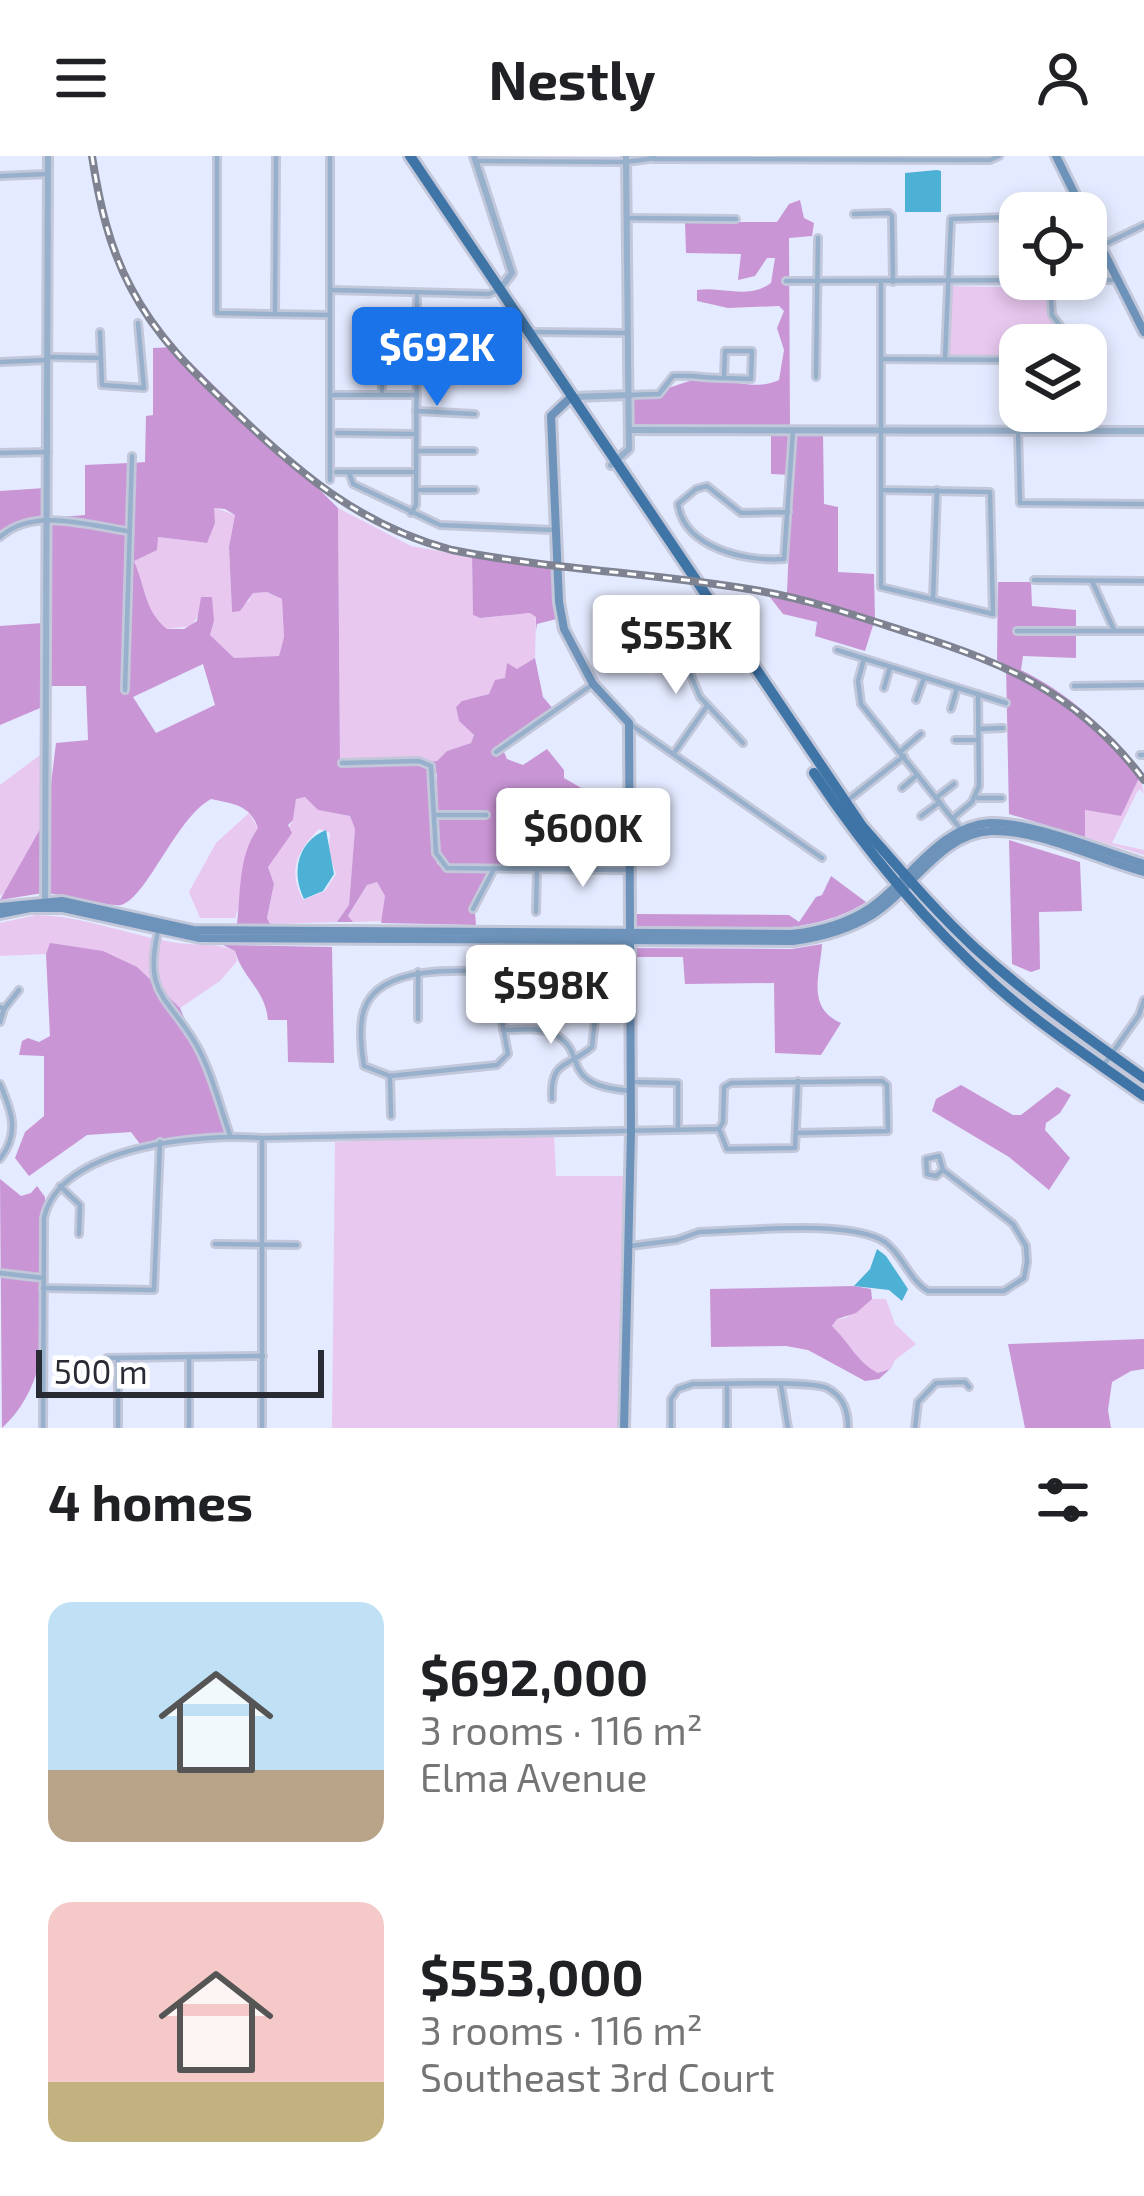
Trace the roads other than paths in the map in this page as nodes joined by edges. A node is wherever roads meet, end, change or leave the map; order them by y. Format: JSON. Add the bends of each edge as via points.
{"nodes":[{"id":1,"x":48,"y":156,"type":"edge"},
{"id":2,"x":217,"y":156,"type":"edge"},
{"id":3,"x":276,"y":156,"type":"edge"},
{"id":4,"x":330,"y":156,"type":"edge"},
{"id":5,"x":410,"y":156,"type":"edge"},
{"id":6,"x":999,"y":156,"type":"edge"},
{"id":7,"x":1056,"y":156,"type":"edge"},
{"id":8,"x":655,"y":157,"type":"edge"},
{"id":9,"x":740,"y":157,"type":"edge"},
{"id":10,"x":924,"y":157,"type":"edge"},
{"id":11,"x":475,"y":158,"type":"edge"},
{"id":12,"x":989,"y":158,"type":"edge"},
{"id":13,"x":536,"y":159,"type":"edge"},
{"id":14,"x":626,"y":159,"type":"edge"},
{"id":15,"x":49,"y":174,"type":"junction"},
{"id":16,"x":0,"y":176,"type":"edge"},
{"id":17,"x":1074,"y":192,"type":"edge"},
{"id":18,"x":854,"y":214,"type":"dead end"},
{"id":19,"x":999,"y":217,"type":"edge"},
{"id":20,"x":627,"y":218,"type":"junction"},
{"id":21,"x":736,"y":219,"type":"dead end"},
{"id":22,"x":1144,"y":225,"type":"edge"},
{"id":23,"x":818,"y":238,"type":"dead end"},
{"id":24,"x":1107,"y":243,"type":"edge"},
{"id":25,"x":1107,"y":258,"type":"edge"},
{"id":26,"x":1107,"y":280,"type":"edge"},
{"id":27,"x":1118,"y":280,"type":"junction"},
{"id":28,"x":786,"y":281,"type":"dead end"},
{"id":29,"x":816,"y":281,"type":"junction"},
{"id":30,"x":881,"y":282,"type":"junction"},
{"id":31,"x":893,"y":282,"type":"junction"},
{"id":32,"x":947,"y":282,"type":"junction"},
{"id":33,"x":999,"y":283,"type":"edge"},
{"id":34,"x":331,"y":290,"type":"junction"},
{"id":35,"x":499,"y":290,"type":"junction"},
{"id":36,"x":417,"y":292,"type":"junction"},
{"id":37,"x":274,"y":314,"type":"junction"},
{"id":38,"x":330,"y":315,"type":"junction"},
{"id":39,"x":138,"y":323,"type":"dead end"},
{"id":40,"x":1142,"y":325,"type":"edge"},
{"id":41,"x":100,"y":332,"type":"dead end"},
{"id":42,"x":526,"y":332,"type":"junction"},
{"id":43,"x":628,"y":333,"type":"junction"},
{"id":44,"x":417,"y":336,"type":"junction"},
{"id":45,"x":476,"y":336,"type":"dead end"},
{"id":46,"x":49,"y":358,"type":"junction"},
{"id":47,"x":101,"y":358,"type":"junction"},
{"id":48,"x":881,"y":359,"type":"junction"},
{"id":49,"x":945,"y":359,"type":"junction"},
{"id":50,"x":999,"y":360,"type":"edge"},
{"id":51,"x":0,"y":362,"type":"edge"},
{"id":52,"x":418,"y":374,"type":"junction"},
{"id":53,"x":475,"y":374,"type":"dead end"},
{"id":54,"x":816,"y":377,"type":"dead end"},
{"id":55,"x":724,"y":378,"type":"junction"},
{"id":56,"x":382,"y":394,"type":"junction"},
{"id":57,"x":334,"y":395,"type":"dead end"},
{"id":58,"x":417,"y":395,"type":"junction"},
{"id":59,"x":629,"y":395,"type":"junction"},
{"id":60,"x":570,"y":398,"type":"junction"},
{"id":61,"x":416,"y":411,"type":"junction"},
{"id":62,"x":475,"y":413,"type":"dead end"},
{"id":63,"x":629,"y":430,"type":"junction"},
{"id":64,"x":793,"y":430,"type":"junction"},
{"id":65,"x":882,"y":431,"type":"junction"},
{"id":66,"x":999,"y":431,"type":"edge"},
{"id":67,"x":1107,"y":431,"type":"edge"},
{"id":68,"x":1144,"y":431,"type":"edge"},
{"id":69,"x":1018,"y":432,"type":"edge"},
{"id":70,"x":337,"y":433,"type":"dead end"},
{"id":71,"x":416,"y":434,"type":"junction"},
{"id":72,"x":416,"y":451,"type":"junction"},
{"id":73,"x":474,"y":451,"type":"dead end"},
{"id":74,"x":48,"y":452,"type":"junction"},
{"id":75,"x":0,"y":453,"type":"edge"},
{"id":76,"x":132,"y":456,"type":"dead end"},
{"id":77,"x":614,"y":464,"type":"junction"},
{"id":78,"x":336,"y":472,"type":"dead end"},
{"id":79,"x":349,"y":472,"type":"junction"},
{"id":80,"x":415,"y":472,"type":"junction"},
{"id":81,"x":330,"y":480,"type":"dead end"},
{"id":82,"x":416,"y":490,"type":"junction"},
{"id":83,"x":475,"y":490,"type":"dead end"},
{"id":84,"x":882,"y":490,"type":"junction"},
{"id":85,"x":937,"y":490,"type":"junction"},
{"id":86,"x":1144,"y":504,"type":"edge"},
{"id":87,"x":788,"y":512,"type":"junction"},
{"id":88,"x":411,"y":513,"type":"junction"},
{"id":89,"x":47,"y":521,"type":"junction"},
{"id":90,"x":557,"y":530,"type":"junction"},
{"id":91,"x":128,"y":531,"type":"junction"},
{"id":92,"x":0,"y":537,"type":"edge"},
{"id":93,"x":1034,"y":580,"type":"dead end"},
{"id":94,"x":1144,"y":580,"type":"edge"},
{"id":95,"x":1092,"y":581,"type":"junction"},
{"id":96,"x":932,"y":600,"type":"junction"},
{"id":97,"x":666,"y":616,"type":"dead end"},
{"id":98,"x":1017,"y":631,"type":"dead end"},
{"id":99,"x":1114,"y":631,"type":"junction"},
{"id":100,"x":1144,"y":631,"type":"edge"},
{"id":101,"x":836,"y":650,"type":"dead end"},
{"id":102,"x":864,"y":659,"type":"junction"},
{"id":103,"x":890,"y":667,"type":"junction"},
{"id":104,"x":924,"y":678,"type":"junction"},
{"id":105,"x":593,"y":684,"type":"junction"},
{"id":106,"x":1144,"y":685,"type":"edge"},
{"id":107,"x":1074,"y":686,"type":"dead end"},
{"id":108,"x":884,"y":688,"type":"dead end"},
{"id":109,"x":957,"y":688,"type":"junction"},
{"id":110,"x":125,"y":690,"type":"dead end"},
{"id":111,"x":978,"y":694,"type":"junction"},
{"id":112,"x":916,"y":700,"type":"dead end"},
{"id":113,"x":1006,"y":703,"type":"dead end"},
{"id":114,"x":707,"y":706,"type":"junction"},
{"id":115,"x":951,"y":709,"type":"dead end"},
{"id":116,"x":629,"y":723,"type":"junction"},
{"id":117,"x":1003,"y":728,"type":"dead end"},
{"id":118,"x":978,"y":729,"type":"junction"},
{"id":119,"x":922,"y":734,"type":"dead end"},
{"id":120,"x":955,"y":740,"type":"dead end"},
{"id":121,"x":978,"y":740,"type":"junction"},
{"id":122,"x":743,"y":742,"type":"dead end"},
{"id":123,"x":496,"y":752,"type":"dead end"},
{"id":124,"x":674,"y":753,"type":"junction"},
{"id":125,"x":902,"y":754,"type":"junction"},
{"id":126,"x":342,"y":763,"type":"dead end"},
{"id":127,"x":918,"y":775,"type":"junction"},
{"id":128,"x":955,"y":784,"type":"dead end"},
{"id":129,"x":902,"y":788,"type":"dead end"},
{"id":130,"x":975,"y":798,"type":"junction"},
{"id":131,"x":1002,"y":798,"type":"dead end"},
{"id":132,"x":938,"y":800,"type":"junction"},
{"id":133,"x":841,"y":805,"type":"junction"},
{"id":134,"x":435,"y":815,"type":"junction"},
{"id":135,"x":486,"y":815,"type":"dead end"},
{"id":136,"x":921,"y":816,"type":"dead end"},
{"id":137,"x":953,"y":818,"type":"junction"},
{"id":138,"x":964,"y":833,"type":"junction"},
{"id":139,"x":822,"y":858,"type":"dead end"},
{"id":140,"x":1144,"y":868,"type":"edge"},
{"id":141,"x":494,"y":869,"type":"junction"},
{"id":142,"x":537,"y":869,"type":"junction"},
{"id":143,"x":630,"y":870,"type":"junction"},
{"id":144,"x":904,"y":884,"type":"junction"},
{"id":145,"x":45,"y":904,"type":"junction"},
{"id":146,"x":473,"y":909,"type":"dead end"},
{"id":147,"x":0,"y":911,"type":"edge"},
{"id":148,"x":536,"y":912,"type":"dead end"},
{"id":149,"x":159,"y":928,"type":"junction"},
{"id":150,"x":630,"y":937,"type":"junction"},
{"id":151,"x":418,"y":972,"type":"junction"},
{"id":152,"x":506,"y":975,"type":"junction"},
{"id":153,"x":545,"y":975,"type":"dead end"},
{"id":154,"x":989,"y":979,"type":"junction"},
{"id":155,"x":19,"y":990,"type":"dead end"},
{"id":156,"x":1027,"y":992,"type":"junction"},
{"id":157,"x":1144,"y":1000,"type":"edge"},
{"id":158,"x":596,"y":1002,"type":"dead end"},
{"id":159,"x":2,"y":1008,"type":"edge"},
{"id":160,"x":418,"y":1019,"type":"dead end"},
{"id":161,"x":0,"y":1022,"type":"edge"},
{"id":162,"x":503,"y":1030,"type":"junction"},
{"id":163,"x":1110,"y":1054,"type":"junction"},
{"id":164,"x":573,"y":1058,"type":"junction"},
{"id":165,"x":1102,"y":1067,"type":"junction"},
{"id":166,"x":390,"y":1076,"type":"junction"},
{"id":167,"x":1144,"y":1078,"type":"edge"},
{"id":168,"x":799,"y":1082,"type":"junction"},
{"id":169,"x":0,"y":1084,"type":"edge"},
{"id":170,"x":631,"y":1087,"type":"junction"},
{"id":171,"x":1144,"y":1096,"type":"edge"},
{"id":172,"x":552,"y":1099,"type":"dead end"},
{"id":173,"x":391,"y":1116,"type":"dead end"},
{"id":174,"x":719,"y":1129,"type":"junction"},
{"id":175,"x":678,"y":1130,"type":"junction"},
{"id":176,"x":631,"y":1132,"type":"junction"},
{"id":177,"x":797,"y":1133,"type":"junction"},
{"id":178,"x":230,"y":1136,"type":"junction"},
{"id":179,"x":262,"y":1138,"type":"junction"},
{"id":180,"x":160,"y":1142,"type":"junction"},
{"id":181,"x":0,"y":1159,"type":"edge"},
{"id":182,"x":944,"y":1170,"type":"dead end"},
{"id":183,"x":60,"y":1186,"type":"junction"},
{"id":184,"x":79,"y":1234,"type":"dead end"},
{"id":185,"x":215,"y":1244,"type":"dead end"},
{"id":186,"x":263,"y":1244,"type":"junction"},
{"id":187,"x":297,"y":1245,"type":"dead end"},
{"id":188,"x":630,"y":1246,"type":"junction"},
{"id":189,"x":0,"y":1273,"type":"edge"},
{"id":190,"x":43,"y":1278,"type":"junction"},
{"id":191,"x":43,"y":1288,"type":"junction"},
{"id":192,"x":189,"y":1357,"type":"junction"},
{"id":193,"x":262,"y":1357,"type":"junction"},
{"id":194,"x":107,"y":1358,"type":"dead end"},
{"id":195,"x":118,"y":1358,"type":"junction"},
{"id":196,"x":727,"y":1384,"type":"junction"},
{"id":197,"x":782,"y":1385,"type":"junction"},
{"id":198,"x":970,"y":1388,"type":"dead end"},
{"id":199,"x":44,"y":1428,"type":"edge"},
{"id":200,"x":118,"y":1428,"type":"edge"},
{"id":201,"x":189,"y":1428,"type":"edge"},
{"id":202,"x":262,"y":1428,"type":"edge"},
{"id":203,"x":624,"y":1428,"type":"edge"},
{"id":204,"x":671,"y":1428,"type":"edge"},
{"id":205,"x":727,"y":1428,"type":"edge"},
{"id":206,"x":788,"y":1428,"type":"edge"},
{"id":207,"x":848,"y":1428,"type":"edge"},
{"id":208,"x":915,"y":1428,"type":"edge"}],
"edges":[{"from":1,"to":15,"type":"street"},
{"from":2,"to":37,"type":"street","via":[[218,313]]},
{"from":3,"to":37,"type":"street"},
{"from":4,"to":34,"type":"street"},
{"from":5,"to":35,"type":"highway"},
{"from":6,"to":12,"type":"street"},
{"from":7,"to":17,"type":"main road"},
{"from":8,"to":9,"type":"street"},
{"from":8,"to":14,"type":"street"},
{"from":9,"to":10,"type":"street"},
{"from":10,"to":12,"type":"street"},
{"from":11,"to":13,"type":"street"},
{"from":11,"to":35,"type":"street","via":[[512,273]]},
{"from":13,"to":14,"type":"street"},
{"from":14,"to":20,"type":"street"},
{"from":15,"to":16,"type":"street"},
{"from":15,"to":46,"type":"street"},
{"from":18,"to":31,"type":"street","via":[[892,216]]},
{"from":19,"to":32,"type":"street","via":[[954,216]]},
{"from":20,"to":21,"type":"street"},
{"from":20,"to":43,"type":"street"},
{"from":22,"to":24,"type":"street"},
{"from":23,"to":29,"type":"street"},
{"from":25,"to":27,"type":"main road"},
{"from":26,"to":27,"type":"street"},
{"from":27,"to":40,"type":"main road"},
{"from":28,"to":29,"type":"street"},
{"from":29,"to":30,"type":"street"},
{"from":29,"to":54,"type":"street"},
{"from":30,"to":31,"type":"street"},
{"from":30,"to":48,"type":"street"},
{"from":31,"to":32,"type":"street"},
{"from":32,"to":33,"type":"street"},
{"from":32,"to":49,"type":"street"},
{"from":34,"to":36,"type":"street"},
{"from":34,"to":38,"type":"street"},
{"from":35,"to":36,"type":"street"},
{"from":35,"to":42,"type":"highway"},
{"from":36,"to":44,"type":"street"},
{"from":37,"to":38,"type":"street"},
{"from":38,"to":81,"type":"street"},
{"from":39,"to":47,"type":"street","via":[[144,388],[102,385]]},
{"from":41,"to":47,"type":"street"},
{"from":42,"to":43,"type":"street"},
{"from":42,"to":60,"type":"highway"},
{"from":43,"to":59,"type":"street"},
{"from":44,"to":45,"type":"street"},
{"from":44,"to":52,"type":"street"},
{"from":44,"to":56,"type":"street","via":[[385,339]]},
{"from":46,"to":47,"type":"street"},
{"from":46,"to":51,"type":"street"},
{"from":46,"to":74,"type":"street"},
{"from":48,"to":49,"type":"street"},
{"from":48,"to":65,"type":"street"},
{"from":49,"to":50,"type":"street"},
{"from":52,"to":53,"type":"street"},
{"from":52,"to":58,"type":"street"},
{"from":55,"to":55,"type":"street","via":[[725,352],[752,351],[752,378]]},
{"from":55,"to":59,"type":"street","via":[[673,376],[659,394]]},
{"from":56,"to":57,"type":"street"},
{"from":56,"to":58,"type":"street"},
{"from":58,"to":61,"type":"street"},
{"from":59,"to":60,"type":"street"},
{"from":59,"to":63,"type":"street"},
{"from":60,"to":77,"type":"highway"},
{"from":60,"to":90,"type":"main road","via":[[551,416]]},
{"from":61,"to":62,"type":"street"},
{"from":61,"to":71,"type":"street"},
{"from":63,"to":64,"type":"street"},
{"from":63,"to":77,"type":"street","via":[[627,454]]},
{"from":64,"to":65,"type":"street"},
{"from":64,"to":87,"type":"street"},
{"from":65,"to":66,"type":"street"},
{"from":65,"to":84,"type":"street"},
{"from":67,"to":68,"type":"street"},
{"from":69,"to":86,"type":"street","via":[[1020,503]]},
{"from":70,"to":71,"type":"street"},
{"from":71,"to":72,"type":"street"},
{"from":72,"to":73,"type":"street"},
{"from":72,"to":80,"type":"street"},
{"from":74,"to":75,"type":"street"},
{"from":74,"to":89,"type":"street"},
{"from":76,"to":91,"type":"street"},
{"from":77,"to":133,"type":"highway"},
{"from":78,"to":79,"type":"street"},
{"from":79,"to":80,"type":"street"},
{"from":79,"to":88,"type":"street","via":[[353,484]]},
{"from":80,"to":82,"type":"street"},
{"from":82,"to":83,"type":"street"},
{"from":82,"to":88,"type":"street"},
{"from":84,"to":85,"type":"street"},
{"from":84,"to":96,"type":"street","via":[[881,587]]},
{"from":85,"to":96,"type":"street"},
{"from":85,"to":96,"type":"street","via":[[990,492],[993,614]]},
{"from":87,"to":87,"type":"street","via":[[778,560],[712,547],[678,504],[707,486],[741,513]]},
{"from":88,"to":90,"type":"street","via":[[456,527]]},
{"from":89,"to":91,"type":"street"},
{"from":89,"to":92,"type":"street","via":[[22,523]]},
{"from":89,"to":145,"type":"street"},
{"from":90,"to":105,"type":"main road","via":[[565,629]]},
{"from":91,"to":110,"type":"street"},
{"from":93,"to":95,"type":"street"},
{"from":94,"to":95,"type":"street"},
{"from":95,"to":99,"type":"street"},
{"from":97,"to":114,"type":"street"},
{"from":98,"to":99,"type":"street"},
{"from":99,"to":100,"type":"street"},
{"from":101,"to":102,"type":"street"},
{"from":102,"to":103,"type":"street"},
{"from":102,"to":125,"type":"street","via":[[861,704]]},
{"from":103,"to":104,"type":"street"},
{"from":103,"to":108,"type":"street"},
{"from":104,"to":109,"type":"street"},
{"from":104,"to":112,"type":"street"},
{"from":105,"to":116,"type":"main road"},
{"from":105,"to":123,"type":"street"},
{"from":106,"to":107,"type":"street"},
{"from":109,"to":111,"type":"street"},
{"from":109,"to":115,"type":"street"},
{"from":111,"to":113,"type":"street"},
{"from":111,"to":118,"type":"street"},
{"from":114,"to":122,"type":"street"},
{"from":114,"to":124,"type":"street"},
{"from":116,"to":124,"type":"street"},
{"from":116,"to":143,"type":"main road"},
{"from":117,"to":118,"type":"street"},
{"from":118,"to":121,"type":"street"},
{"from":119,"to":125,"type":"street"},
{"from":120,"to":121,"type":"street"},
{"from":121,"to":130,"type":"street"},
{"from":124,"to":139,"type":"street"},
{"from":125,"to":127,"type":"street"},
{"from":125,"to":133,"type":"street"},
{"from":126,"to":134,"type":"street","via":[[419,761],[433,768]]},
{"from":127,"to":129,"type":"street"},
{"from":127,"to":132,"type":"street"},
{"from":128,"to":132,"type":"street"},
{"from":130,"to":131,"type":"street"},
{"from":130,"to":137,"type":"street"},
{"from":132,"to":136,"type":"street"},
{"from":132,"to":137,"type":"street"},
{"from":133,"to":144,"type":"highway"},
{"from":134,"to":135,"type":"street"},
{"from":134,"to":141,"type":"street","via":[[440,863]]},
{"from":137,"to":138,"type":"street"},
{"from":138,"to":140,"type":"main road","via":[[1009,832]]},
{"from":138,"to":144,"type":"main road"},
{"from":141,"to":142,"type":"street"},
{"from":141,"to":146,"type":"street"},
{"from":142,"to":143,"type":"street"},
{"from":142,"to":148,"type":"street"},
{"from":143,"to":150,"type":"main road"},
{"from":144,"to":150,"type":"main road","via":[[874,914],[814,938]]},
{"from":144,"to":154,"type":"highway"},
{"from":144,"to":156,"type":"highway"},
{"from":145,"to":147,"type":"main road"},
{"from":145,"to":149,"type":"main road"},
{"from":149,"to":150,"type":"main road","via":[[200,938]]},
{"from":149,"to":178,"type":"street","via":[[158,994],[196,1045]]},
{"from":150,"to":170,"type":"main road"},
{"from":151,"to":152,"type":"street"},
{"from":151,"to":160,"type":"street"},
{"from":151,"to":166,"type":"street","via":[[374,994],[364,1011],[364,1066]]},
{"from":152,"to":153,"type":"street"},
{"from":152,"to":162,"type":"street"},
{"from":154,"to":156,"type":"highway","via":[[1000,976]]},
{"from":154,"to":165,"type":"highway"},
{"from":155,"to":159,"type":"street"},
{"from":156,"to":163,"type":"highway"},
{"from":157,"to":163,"type":"street"},
{"from":158,"to":164,"type":"street","via":[[592,1047]]},
{"from":159,"to":161,"type":"street"},
{"from":162,"to":164,"type":"street","via":[[550,1033]]},
{"from":162,"to":166,"type":"street","via":[[508,1054],[497,1065]]},
{"from":163,"to":165,"type":"street"},
{"from":163,"to":167,"type":"highway"},
{"from":164,"to":170,"type":"street","via":[[590,1084]]},
{"from":164,"to":172,"type":"street","via":[[553,1075]]},
{"from":165,"to":171,"type":"highway"},
{"from":166,"to":173,"type":"street"},
{"from":168,"to":174,"type":"street","via":[[724,1087]]},
{"from":168,"to":177,"type":"street"},
{"from":168,"to":177,"type":"street","via":[[882,1081],[888,1131]]},
{"from":169,"to":181,"type":"street","via":[[11,1109],[10,1146]]},
{"from":170,"to":175,"type":"street","via":[[678,1083]]},
{"from":170,"to":176,"type":"main road"},
{"from":174,"to":175,"type":"street"},
{"from":174,"to":177,"type":"street","via":[[728,1149],[795,1148]]},
{"from":175,"to":176,"type":"street"},
{"from":176,"to":179,"type":"street"},
{"from":176,"to":188,"type":"main road"},
{"from":178,"to":179,"type":"street"},
{"from":178,"to":180,"type":"street"},
{"from":179,"to":186,"type":"street"},
{"from":180,"to":183,"type":"street"},
{"from":180,"to":191,"type":"street","via":[[154,1289]]},
{"from":182,"to":188,"type":"street","via":[[1013,1224],[1026,1246],[1018,1284],[928,1291],[891,1246],[858,1231],[699,1232]]},
{"from":183,"to":184,"type":"street","via":[[80,1205]]},
{"from":183,"to":190,"type":"street","via":[[44,1218]]},
{"from":185,"to":186,"type":"street"},
{"from":186,"to":187,"type":"street"},
{"from":186,"to":193,"type":"street"},
{"from":188,"to":203,"type":"main road"},
{"from":189,"to":190,"type":"street"},
{"from":190,"to":191,"type":"street"},
{"from":191,"to":199,"type":"street"},
{"from":192,"to":193,"type":"street"},
{"from":192,"to":195,"type":"street"},
{"from":192,"to":201,"type":"street"},
{"from":193,"to":202,"type":"street"},
{"from":194,"to":195,"type":"street"},
{"from":195,"to":200,"type":"street"},
{"from":196,"to":197,"type":"street"},
{"from":196,"to":204,"type":"street","via":[[678,1388]]},
{"from":196,"to":205,"type":"street"},
{"from":197,"to":206,"type":"street"},
{"from":197,"to":207,"type":"street","via":[[826,1388],[846,1408]]},
{"from":198,"to":208,"type":"street","via":[[936,1383],[918,1402]]}]}
